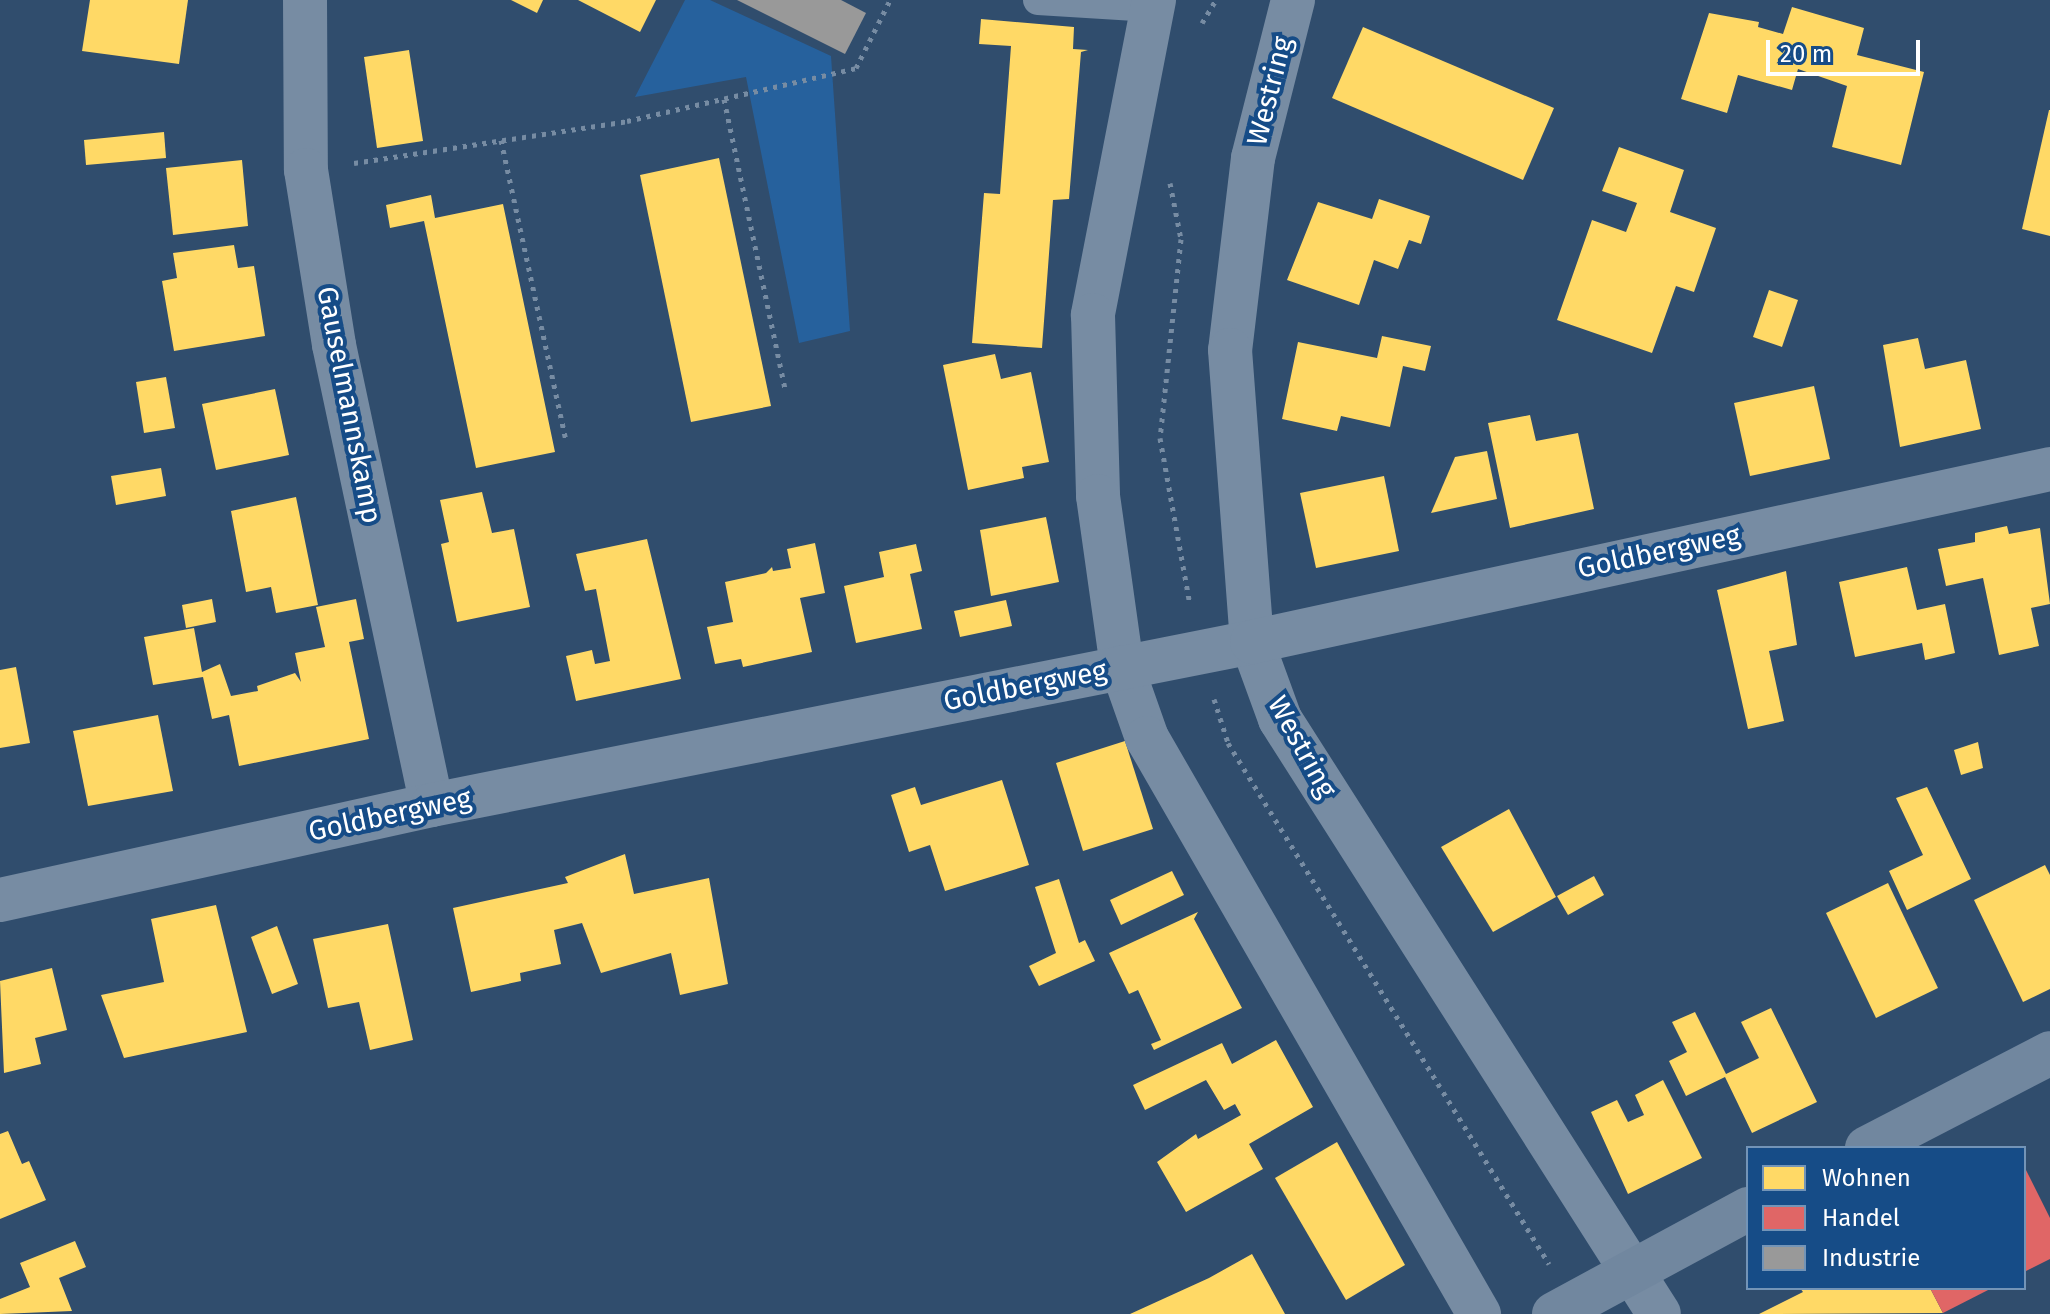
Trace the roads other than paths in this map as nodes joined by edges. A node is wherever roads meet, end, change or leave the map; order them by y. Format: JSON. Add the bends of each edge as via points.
{"nodes":[{"id":1,"x":305,"y":0,"type":"edge"},
{"id":2,"x":1038,"y":0,"type":"edge"},
{"id":3,"x":1293,"y":0,"type":"edge"},
{"id":4,"x":1153,"y":3,"type":"edge"},
{"id":5,"x":2050,"y":469,"type":"edge"},
{"id":6,"x":1252,"y":642,"type":"junction"},
{"id":7,"x":1122,"y":667,"type":"junction"},
{"id":8,"x":432,"y":805,"type":"junction"},
{"id":9,"x":0,"y":900,"type":"edge"},
{"id":10,"x":2050,"y":1053,"type":"edge"},
{"id":11,"x":1871,"y":1146,"type":"edge"},
{"id":12,"x":1746,"y":1210,"type":"edge"},
{"id":13,"x":1629,"y":1271,"type":"junction"},
{"id":14,"x":1479,"y":1314,"type":"edge"},
{"id":15,"x":1554,"y":1314,"type":"edge"},
{"id":16,"x":1659,"y":1314,"type":"edge"}],
"edges":[{"from":1,"to":8,"type":"street","name":"Gauselmannskamp","via":[[306,170],[334,345]]},
{"from":2,"to":4,"type":"lane"},
{"from":3,"to":6,"type":"street","name":"Westring","via":[[1253,158],[1230,350]]},
{"from":4,"to":7,"type":"street","via":[[1093,315],[1098,496]]},
{"from":5,"to":6,"type":"street","name":"Goldbergweg"},
{"from":6,"to":7,"type":"street","name":"Goldbergweg"},
{"from":6,"to":13,"type":"street","name":"Westring","via":[[1280,719]]},
{"from":7,"to":8,"type":"street","name":"Goldbergweg"},
{"from":7,"to":14,"type":"street","via":[[1147,738]]},
{"from":8,"to":9,"type":"street","name":"Goldbergweg"},
{"from":10,"to":11,"type":"main road"},
{"from":12,"to":13,"type":"main road"},
{"from":13,"to":15,"type":"main road"},
{"from":13,"to":16,"type":"street","name":"Westring"}]}
